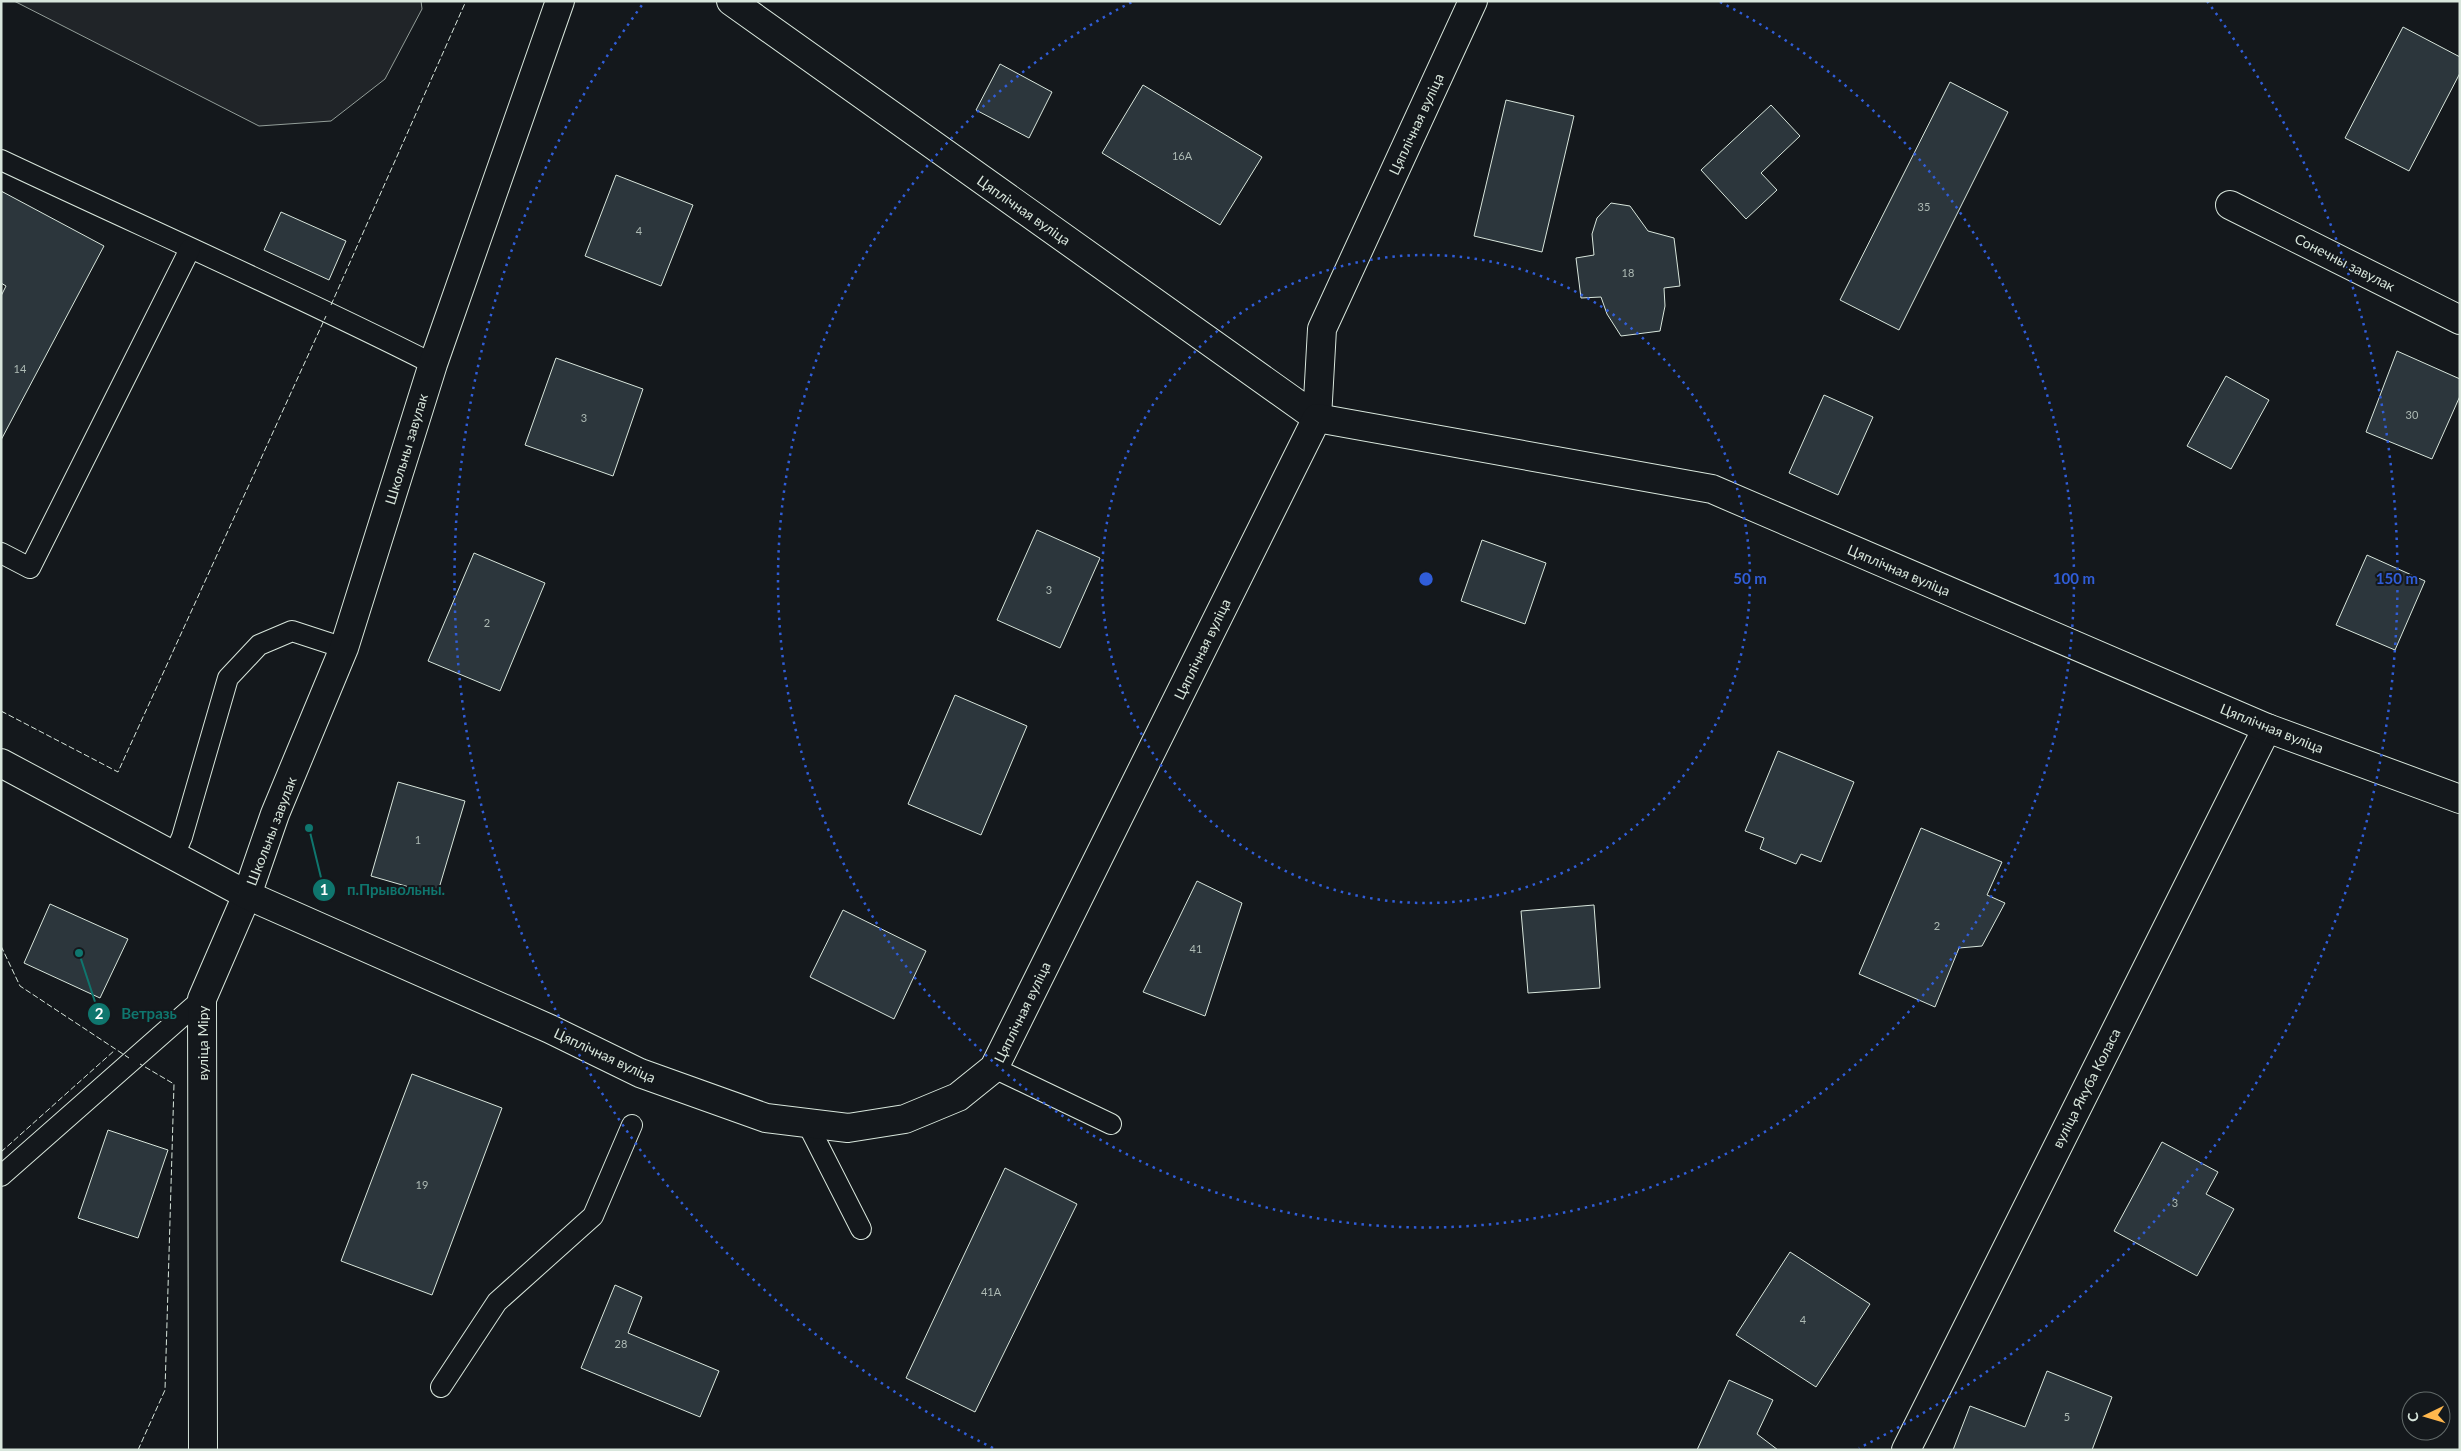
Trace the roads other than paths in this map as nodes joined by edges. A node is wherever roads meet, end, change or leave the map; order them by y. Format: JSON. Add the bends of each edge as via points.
{"nodes":[{"id":1,"x":560,"y":1,"type":"edge"},
{"id":2,"x":731,"y":1,"type":"edge"},
{"id":3,"x":1473,"y":1,"type":"edge"},
{"id":4,"x":1,"y":160,"type":"edge"},
{"id":5,"x":2230,"y":205,"type":"dead end"},
{"id":6,"x":190,"y":249,"type":"junction"},
{"id":7,"x":2460,"y":320,"type":"edge"},
{"id":8,"x":433,"y":364,"type":"junction"},
{"id":9,"x":1317,"y":418,"type":"junction"},
{"id":10,"x":1,"y":553,"type":"edge"},
{"id":11,"x":344,"y":648,"type":"junction"},
{"id":12,"x":2267,"y":728,"type":"junction"},
{"id":13,"x":1,"y":763,"type":"edge"},
{"id":14,"x":2460,"y":799,"type":"edge"},
{"id":15,"x":174,"y":855,"type":"junction"},
{"id":16,"x":247,"y":895,"type":"junction"},
{"id":17,"x":202,"y":999,"type":"junction"},
{"id":18,"x":994,"y":1068,"type":"junction"},
{"id":19,"x":807,"y":1122,"type":"junction"},
{"id":20,"x":1112,"y":1124,"type":"dead end"},
{"id":21,"x":632,"y":1125,"type":"dead end"},
{"id":22,"x":1,"y":1176,"type":"edge"},
{"id":23,"x":861,"y":1229,"type":"dead end"},
{"id":24,"x":440,"y":1387,"type":"dead end"},
{"id":25,"x":203,"y":1450,"type":"edge"},
{"id":26,"x":1906,"y":1450,"type":"edge"}],
"edges":[{"from":1,"to":8,"type":"street","name":"Школьны завулак"},
{"from":2,"to":9,"type":"street","name":"Цяплічная вуліца"},
{"from":3,"to":9,"type":"street","name":"Цяплічная вуліца","via":[[1322,329]]},
{"from":4,"to":6,"type":"lane"},
{"from":5,"to":7,"type":"street","name":"Сонечны завулак"},
{"from":6,"to":8,"type":"lane","via":[[328,311]]},
{"from":6,"to":10,"type":"lane","via":[[30,568]]},
{"from":8,"to":11,"type":"street","name":"Школьны завулак"},
{"from":9,"to":12,"type":"street","name":"Цяплічная вуліца","via":[[1712,489]]},
{"from":9,"to":18,"type":"street","name":"Цяплічная вуліца"},
{"from":11,"to":15,"type":"lane","via":[[292,631],[259,645],[228,678]]},
{"from":11,"to":16,"type":"street","name":"Школьны завулак","via":[[275,814]]},
{"from":12,"to":14,"type":"street","name":"Цяплічная вуліца"},
{"from":12,"to":26,"type":"street","name":"вуліца Якуба Коласа"},
{"from":13,"to":15,"type":"street"},
{"from":15,"to":16,"type":"street"},
{"from":16,"to":17,"type":"street","name":"вуліца Міру"},
{"from":16,"to":19,"type":"street","name":"Цяплічная вуліца","via":[[550,1029],[640,1073],[766,1118]]},
{"from":17,"to":22,"type":"lane"},
{"from":17,"to":25,"type":"street","name":"вуліца Міру"},
{"from":18,"to":19,"type":"street","name":"Цяплічная вуліца","via":[[958,1097],[905,1119],[848,1128]]},
{"from":18,"to":20,"type":"lane"},
{"from":19,"to":23,"type":"lane"},
{"from":21,"to":24,"type":"lane","via":[[593,1216],[497,1302]]}]}
